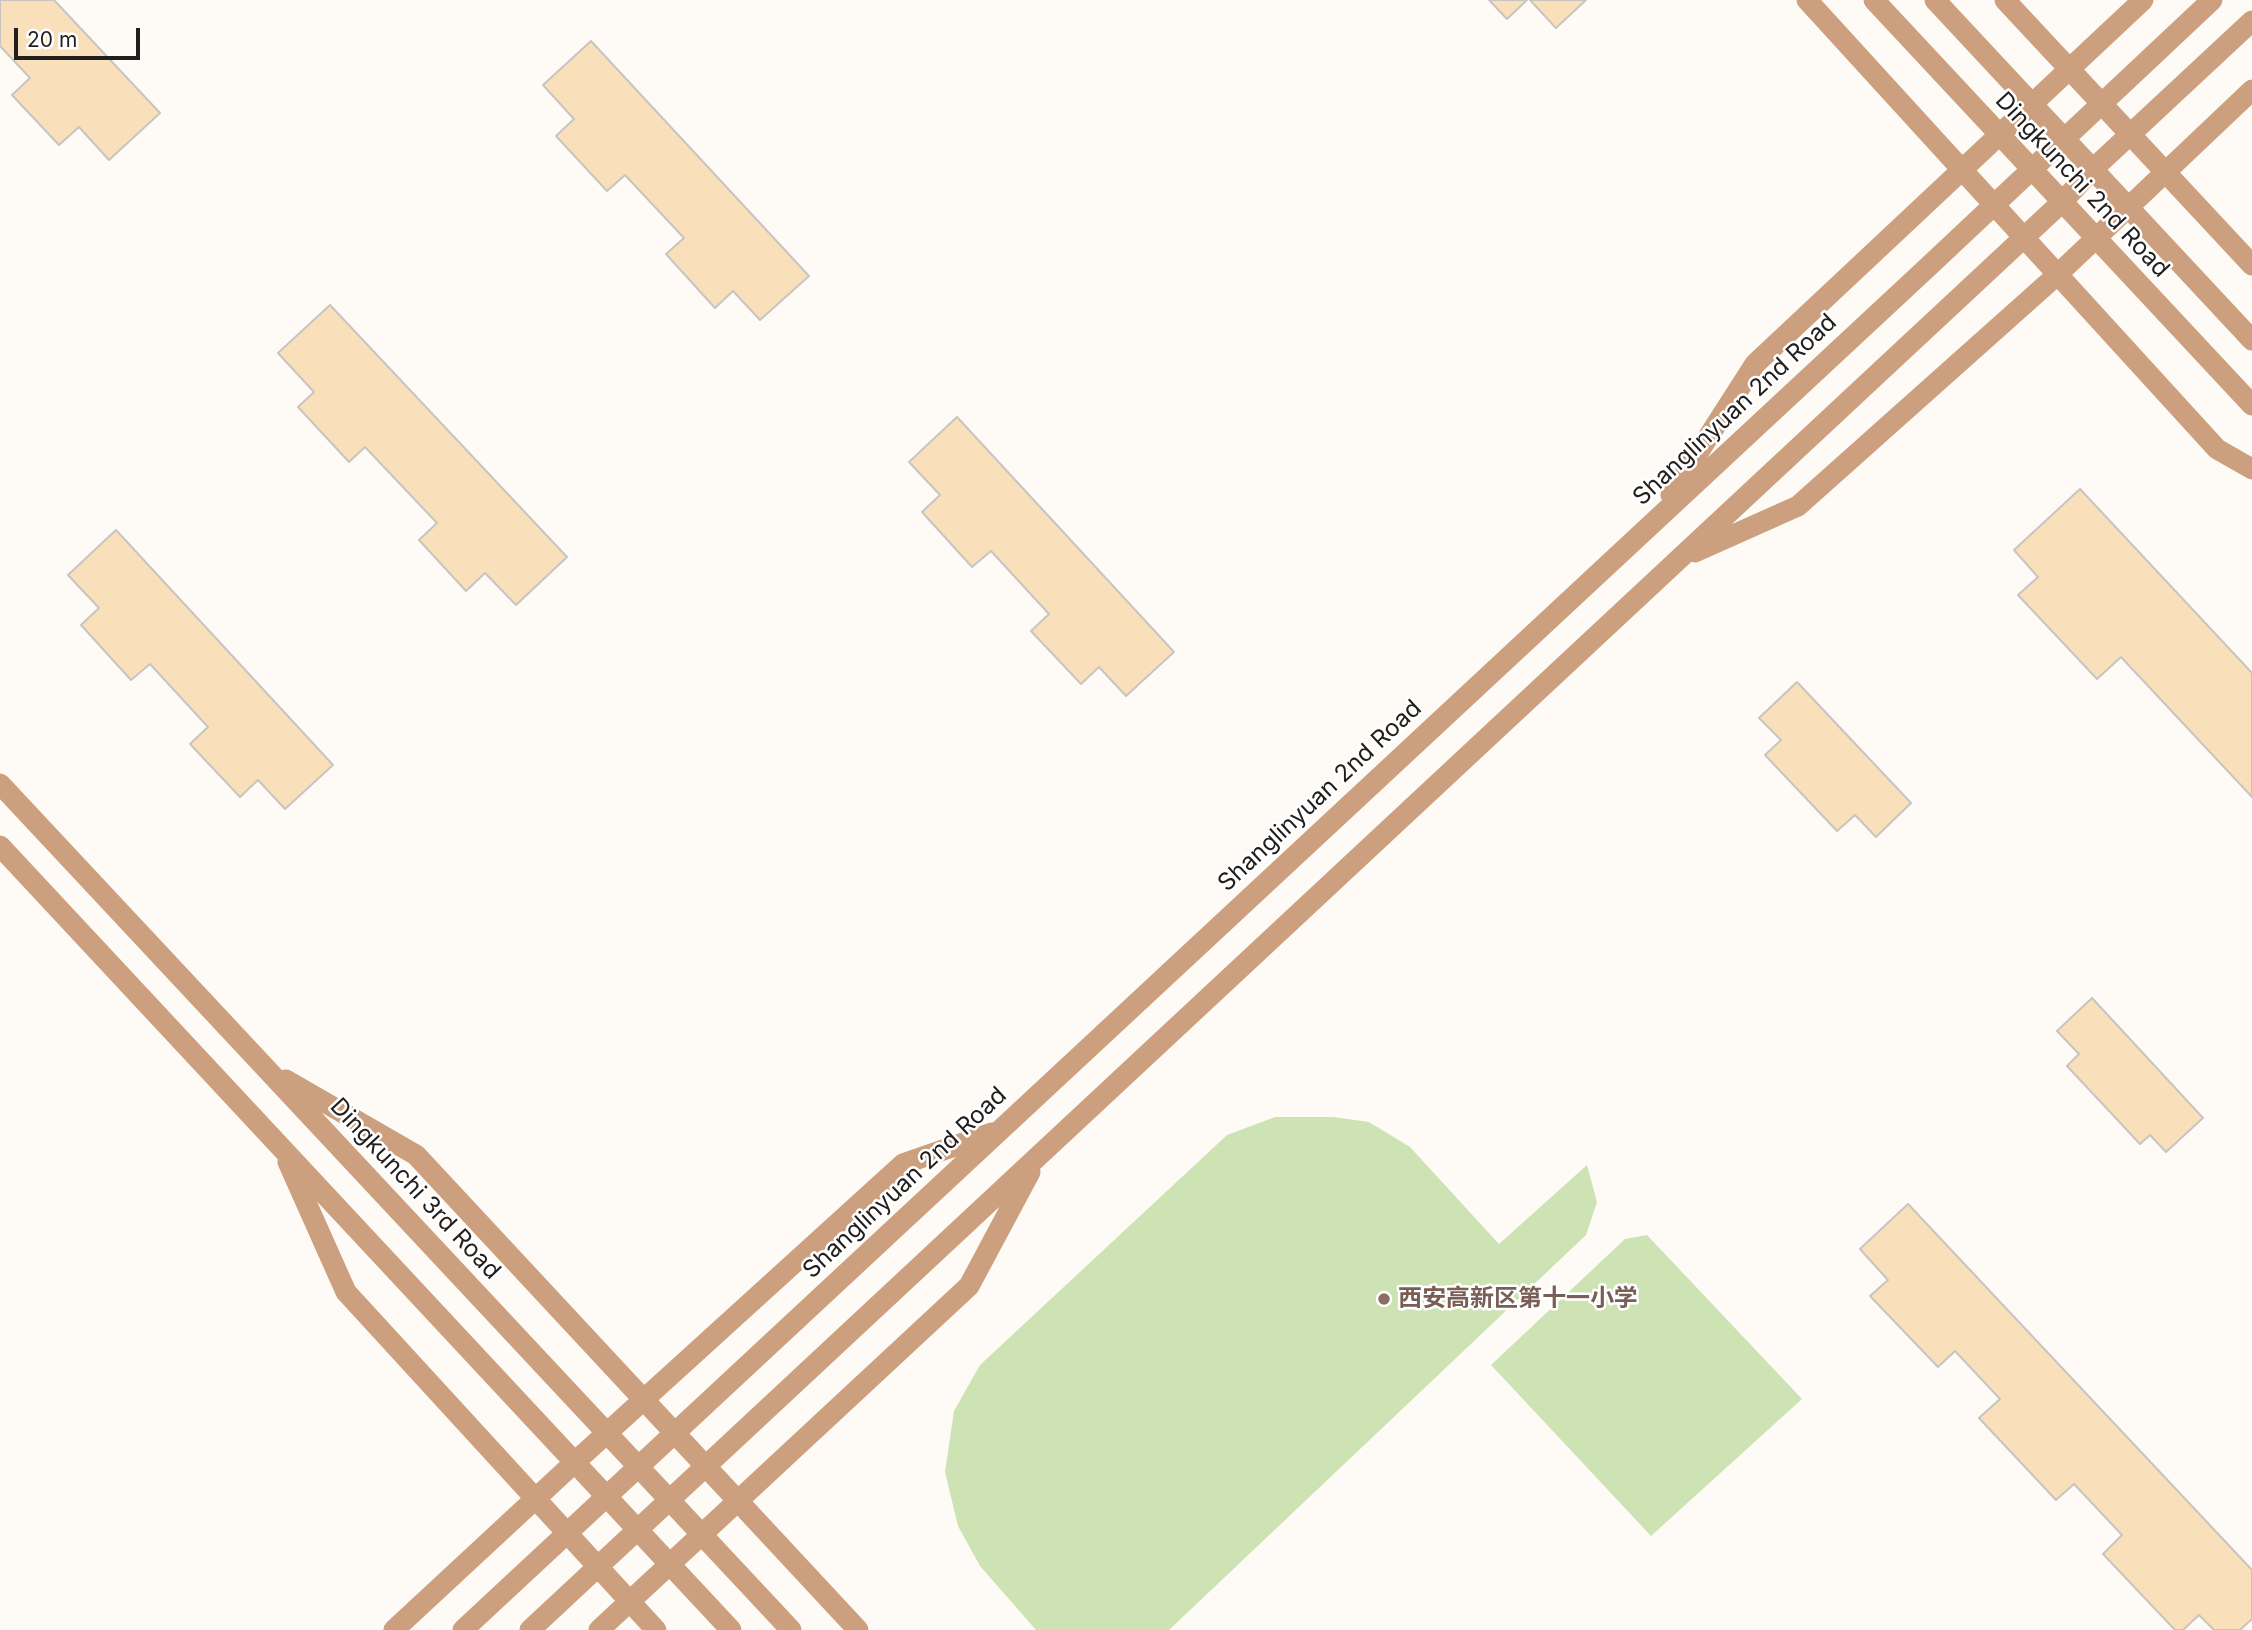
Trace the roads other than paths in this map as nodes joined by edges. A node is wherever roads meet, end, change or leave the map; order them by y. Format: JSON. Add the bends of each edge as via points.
{"nodes":[{"id":1,"x":1807,"y":0,"type":"edge"},
{"id":2,"x":1874,"y":0,"type":"edge"},
{"id":3,"x":1935,"y":0,"type":"edge"},
{"id":4,"x":2005,"y":0,"type":"edge"},
{"id":5,"x":2143,"y":0,"type":"edge"},
{"id":6,"x":2212,"y":0,"type":"edge"},
{"id":7,"x":2252,"y":21,"type":"edge"},
{"id":8,"x":2069,"y":68,"type":"junction"},
{"id":9,"x":2252,"y":90,"type":"edge"},
{"id":10,"x":2102,"y":102,"type":"junction"},
{"id":11,"x":2032,"y":103,"type":"junction"},
{"id":12,"x":1998,"y":134,"type":"junction"},
{"id":13,"x":2131,"y":134,"type":"junction"},
{"id":14,"x":2064,"y":138,"type":"junction"},
{"id":15,"x":2093,"y":169,"type":"junction"},
{"id":16,"x":1961,"y":170,"type":"junction"},
{"id":17,"x":2032,"y":170,"type":"junction"},
{"id":18,"x":2166,"y":173,"type":"junction"},
{"id":19,"x":2062,"y":202,"type":"junction"},
{"id":20,"x":1993,"y":206,"type":"junction"},
{"id":21,"x":2128,"y":206,"type":"junction"},
{"id":22,"x":2023,"y":238,"type":"junction"},
{"id":23,"x":2095,"y":238,"type":"junction"},
{"id":24,"x":2252,"y":265,"type":"edge"},
{"id":25,"x":2057,"y":275,"type":"junction"},
{"id":26,"x":2252,"y":340,"type":"edge"},
{"id":27,"x":2252,"y":405,"type":"edge"},
{"id":28,"x":2252,"y":469,"type":"edge"},
{"id":29,"x":1655,"y":521,"type":"junction"},
{"id":30,"x":1677,"y":560,"type":"junction"},
{"id":31,"x":0,"y":784,"type":"edge"},
{"id":32,"x":0,"y":846,"type":"edge"},
{"id":33,"x":266,"y":1069,"type":"junction"},
{"id":34,"x":1000,"y":1130,"type":"junction"},
{"id":35,"x":281,"y":1147,"type":"junction"},
{"id":36,"x":1039,"y":1155,"type":"junction"},
{"id":37,"x":644,"y":1399,"type":"junction"},
{"id":38,"x":607,"y":1433,"type":"junction"},
{"id":39,"x":675,"y":1433,"type":"junction"},
{"id":40,"x":575,"y":1462,"type":"junction"},
{"id":41,"x":706,"y":1466,"type":"junction"},
{"id":42,"x":638,"y":1467,"type":"junction"},
{"id":43,"x":606,"y":1496,"type":"junction"},
{"id":44,"x":536,"y":1499,"type":"junction"},
{"id":45,"x":670,"y":1500,"type":"junction"},
{"id":46,"x":739,"y":1502,"type":"junction"},
{"id":47,"x":638,"y":1530,"type":"junction"},
{"id":48,"x":567,"y":1533,"type":"junction"},
{"id":49,"x":702,"y":1534,"type":"junction"},
{"id":50,"x":670,"y":1564,"type":"junction"},
{"id":51,"x":597,"y":1567,"type":"junction"},
{"id":52,"x":630,"y":1602,"type":"junction"},
{"id":53,"x":394,"y":1630,"type":"edge"},
{"id":54,"x":463,"y":1630,"type":"edge"},
{"id":55,"x":530,"y":1630,"type":"edge"},
{"id":56,"x":599,"y":1630,"type":"edge"},
{"id":57,"x":656,"y":1630,"type":"edge"},
{"id":58,"x":731,"y":1630,"type":"edge"},
{"id":59,"x":791,"y":1630,"type":"edge"},
{"id":60,"x":858,"y":1630,"type":"edge"}],
"edges":[{"from":1,"to":16,"type":"street"},
{"from":2,"to":12,"type":"street","name":"Dingkunchi 2nd Road"},
{"from":3,"to":11,"type":"street","name":"Dingkunchi 2nd Road"},
{"from":4,"to":8,"type":"street"},
{"from":5,"to":8,"type":"street"},
{"from":6,"to":10,"type":"street","name":"Shanglinyuan 2nd Road"},
{"from":7,"to":13,"type":"street"},
{"from":8,"to":10,"type":"street"},
{"from":8,"to":11,"type":"street"},
{"from":9,"to":18,"type":"street"},
{"from":10,"to":13,"type":"street"},
{"from":10,"to":14,"type":"street","name":"Shanglinyuan 2nd Road"},
{"from":11,"to":12,"type":"street"},
{"from":11,"to":14,"type":"street","name":"Dingkunchi 2nd Road"},
{"from":12,"to":16,"type":"street"},
{"from":12,"to":17,"type":"street","name":"Dingkunchi 2nd Road"},
{"from":13,"to":15,"type":"street"},
{"from":13,"to":18,"type":"street"},
{"from":14,"to":15,"type":"street","name":"Dingkunchi 2nd Road"},
{"from":14,"to":17,"type":"street","name":"Shanglinyuan 2nd Road"},
{"from":15,"to":19,"type":"street"},
{"from":15,"to":21,"type":"street","name":"Dingkunchi 2nd Road"},
{"from":16,"to":20,"type":"street"},
{"from":16,"to":29,"type":"street","via":[[1755,364]]},
{"from":17,"to":19,"type":"street","name":"Dingkunchi 2nd Road"},
{"from":17,"to":20,"type":"street","name":"Shanglinyuan 2nd Road"},
{"from":18,"to":21,"type":"street"},
{"from":18,"to":24,"type":"street"},
{"from":19,"to":22,"type":"street"},
{"from":19,"to":23,"type":"street","name":"Dingkunchi 2nd Road"},
{"from":20,"to":22,"type":"street"},
{"from":20,"to":29,"type":"street","name":"Shanglinyuan 2nd Road"},
{"from":21,"to":23,"type":"street"},
{"from":21,"to":26,"type":"street","name":"Dingkunchi 2nd Road"},
{"from":22,"to":25,"type":"street"},
{"from":22,"to":30,"type":"street"},
{"from":23,"to":25,"type":"street"},
{"from":23,"to":27,"type":"street","name":"Dingkunchi 2nd Road"},
{"from":25,"to":28,"type":"street","via":[[2217,449]]},
{"from":25,"to":30,"type":"street","via":[[1798,506]]},
{"from":29,"to":34,"type":"street","name":"Shanglinyuan 2nd Road"},
{"from":30,"to":36,"type":"street"},
{"from":31,"to":33,"type":"street","name":"Dingkunchi 3rd Road"},
{"from":32,"to":35,"type":"street"},
{"from":33,"to":37,"type":"street","via":[[416,1155]]},
{"from":33,"to":38,"type":"street","name":"Dingkunchi 3rd Road"},
{"from":34,"to":37,"type":"street","via":[[903,1164]]},
{"from":34,"to":39,"type":"street","name":"Shanglinyuan 2nd Road"},
{"from":35,"to":40,"type":"street"},
{"from":35,"to":44,"type":"street","via":[[346,1292]]},
{"from":36,"to":41,"type":"street"},
{"from":36,"to":46,"type":"street","via":[[969,1286]]},
{"from":37,"to":38,"type":"street"},
{"from":37,"to":39,"type":"street"},
{"from":38,"to":40,"type":"street"},
{"from":38,"to":42,"type":"street","name":"Dingkunchi 3rd Road"},
{"from":39,"to":41,"type":"street"},
{"from":39,"to":42,"type":"street","name":"Shanglinyuan 2nd Road"},
{"from":40,"to":43,"type":"street"},
{"from":40,"to":44,"type":"street"},
{"from":41,"to":45,"type":"street"},
{"from":41,"to":46,"type":"street"},
{"from":42,"to":43,"type":"street","name":"Shanglinyuan 2nd Road"},
{"from":42,"to":45,"type":"street","name":"Dingkunchi 3rd Road"},
{"from":43,"to":47,"type":"street"},
{"from":43,"to":48,"type":"street","name":"Shanglinyuan 2nd Road"},
{"from":44,"to":48,"type":"street"},
{"from":44,"to":53,"type":"street"},
{"from":45,"to":47,"type":"street"},
{"from":45,"to":49,"type":"street","name":"Dingkunchi 3rd Road"},
{"from":46,"to":49,"type":"street"},
{"from":46,"to":60,"type":"street"},
{"from":47,"to":50,"type":"street"},
{"from":47,"to":51,"type":"street"},
{"from":48,"to":51,"type":"street"},
{"from":48,"to":54,"type":"street","name":"Shanglinyuan 2nd Road"},
{"from":49,"to":50,"type":"street"},
{"from":49,"to":59,"type":"street","name":"Dingkunchi 3rd Road"},
{"from":50,"to":52,"type":"street"},
{"from":50,"to":58,"type":"street"},
{"from":51,"to":52,"type":"street"},
{"from":51,"to":55,"type":"street"},
{"from":52,"to":56,"type":"street"},
{"from":52,"to":57,"type":"street"}]}
